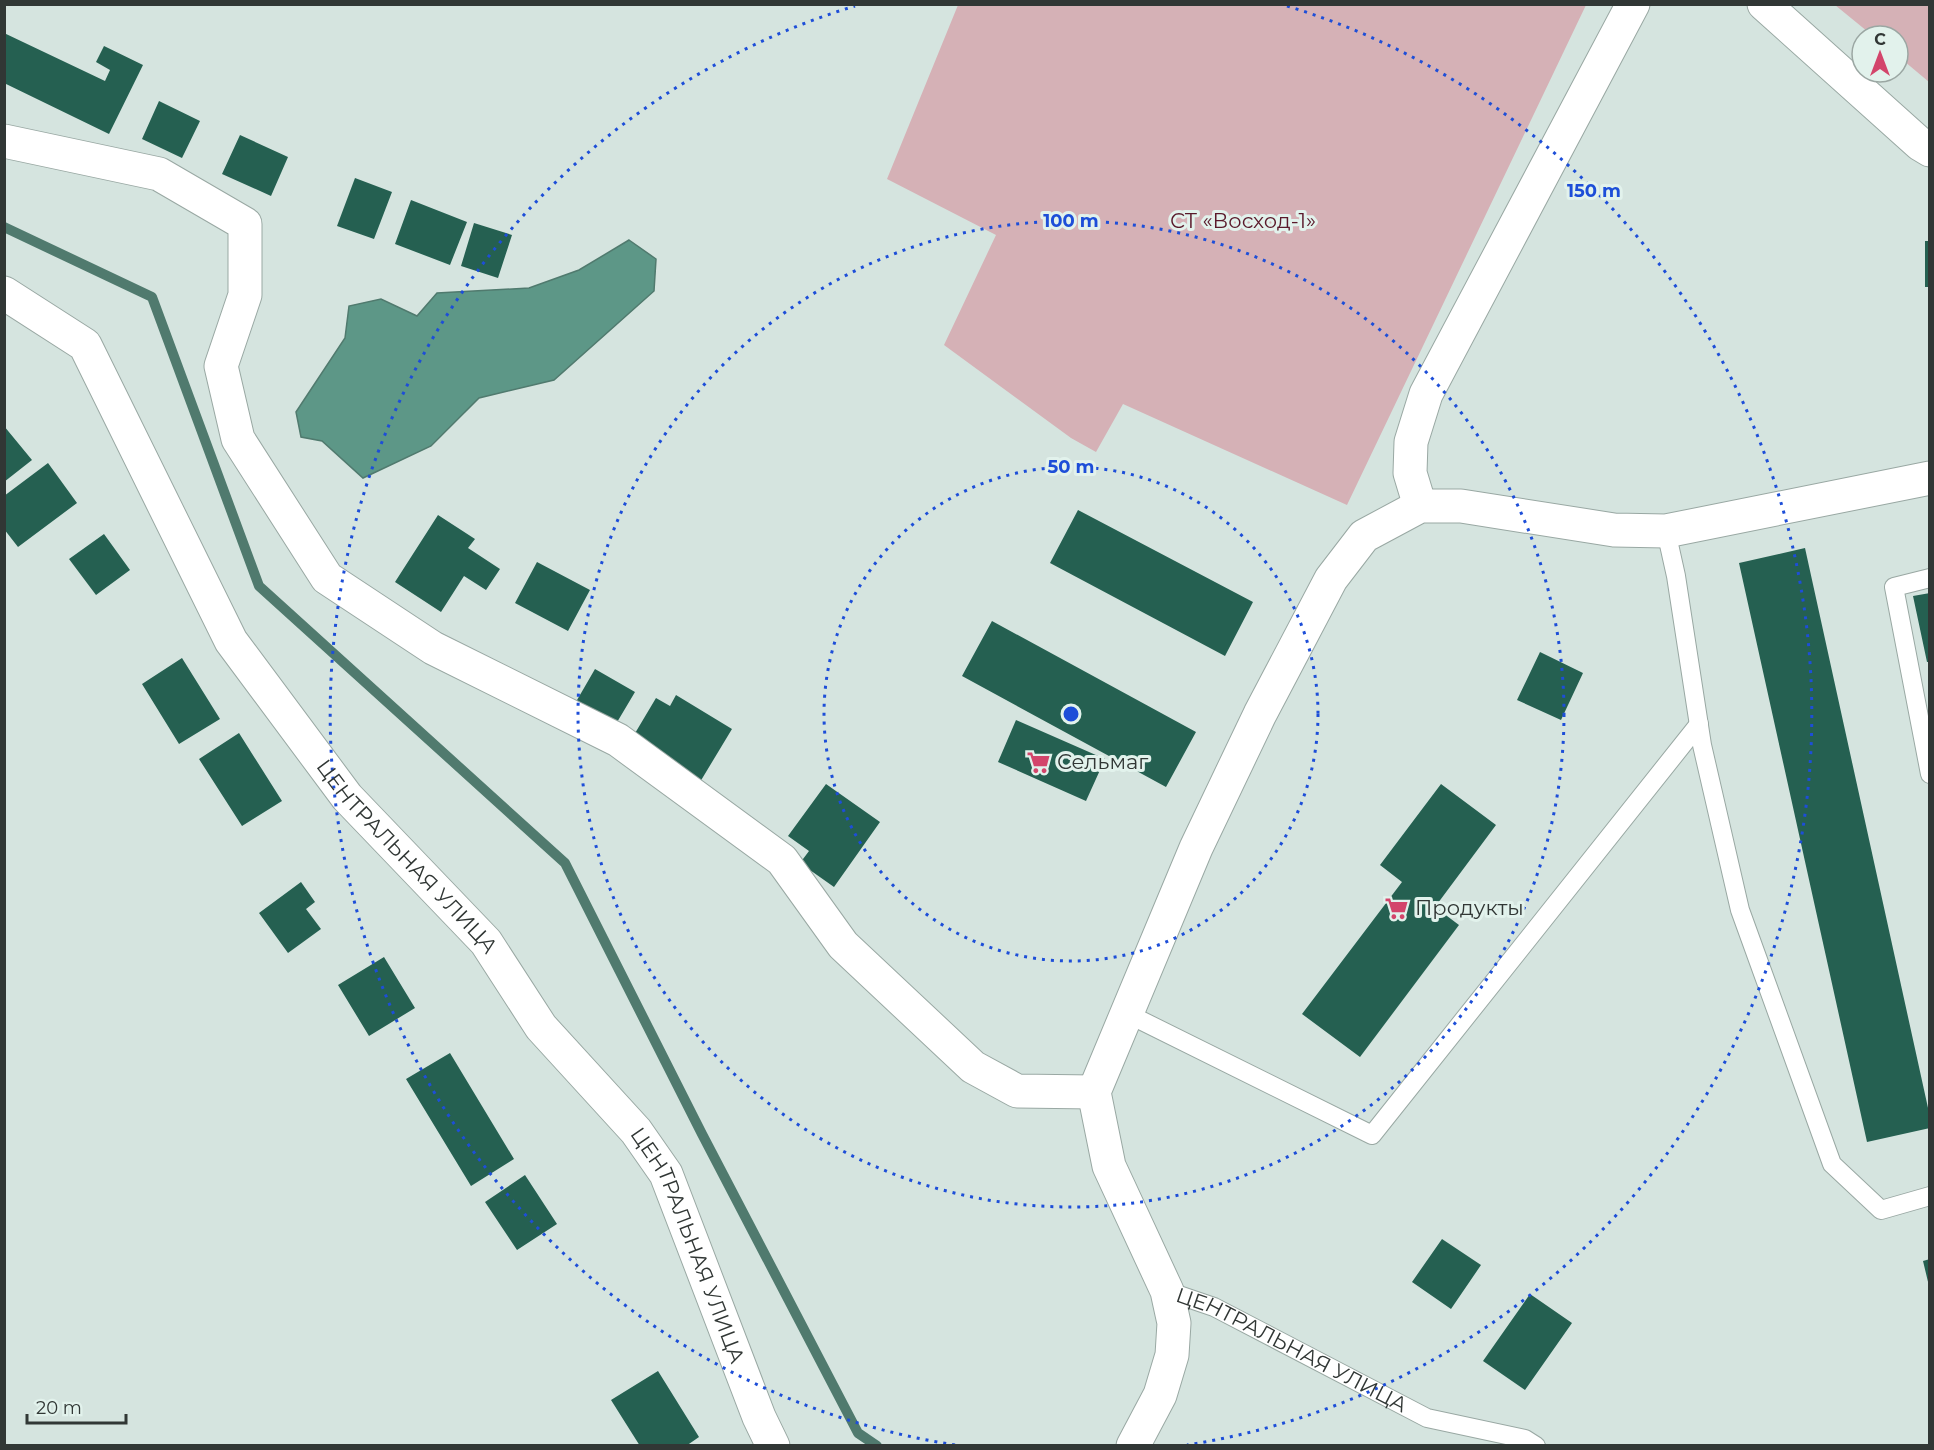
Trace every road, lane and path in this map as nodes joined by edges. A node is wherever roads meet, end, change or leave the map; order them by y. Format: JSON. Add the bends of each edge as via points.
{"nodes":[{"id":1,"x":1633,"y":4,"type":"edge"},
{"id":2,"x":1764,"y":4,"type":"edge"},
{"id":3,"x":4,"y":141,"type":"edge"},
{"id":4,"x":1929,"y":150,"type":"edge"},
{"id":5,"x":4,"y":293,"type":"edge"},
{"id":6,"x":1929,"y":478,"type":"edge"},
{"id":7,"x":1420,"y":506,"type":"junction"},
{"id":8,"x":1666,"y":531,"type":"junction"},
{"id":9,"x":1929,"y":578,"type":"edge"},
{"id":10,"x":1699,"y":724,"type":"junction"},
{"id":11,"x":1929,"y":774,"type":"edge"},
{"id":12,"x":1128,"y":1014,"type":"junction"},
{"id":13,"x":1094,"y":1092,"type":"junction"},
{"id":14,"x":1929,"y":1196,"type":"edge"},
{"id":15,"x":1167,"y":1291,"type":"junction"},
{"id":16,"x":773,"y":1446,"type":"edge"},
{"id":17,"x":1133,"y":1446,"type":"edge"},
{"id":18,"x":1536,"y":1446,"type":"edge"}],
"edges":[{"from":1,"to":7,"type":"street","via":[[1426,394],[1411,442],[1410,473]]},
{"from":2,"to":4,"type":"street"},
{"from":3,"to":13,"type":"street","via":[[159,174],[245,224],[245,295],[221,366],[238,439],[327,578],[433,648],[618,740],[782,861],[843,945],[973,1067],[1017,1091]]},
{"from":5,"to":16,"type":"street","name":"ЦЕНТРАЛЬНАЯ УЛИЦА","via":[[85,345],[231,641],[347,797],[486,942],[541,1028],[636,1131],[666,1174]]},
{"from":6,"to":8,"type":"street"},
{"from":7,"to":8,"type":"street","via":[[1461,506],[1614,530]]},
{"from":7,"to":12,"type":"street","via":[[1364,536],[1330,579],[1196,848]]},
{"from":8,"to":10,"type":"lane"},
{"from":9,"to":11,"type":"lane","via":[[1894,587]]},
{"from":10,"to":12,"type":"lane","via":[[1372,1135]]},
{"from":10,"to":14,"type":"lane","via":[[1740,910],[1832,1164],[1881,1210]]},
{"from":12,"to":13,"type":"street"},
{"from":13,"to":15,"type":"street","via":[[1109,1166]]},
{"from":15,"to":17,"type":"street","name":"ЦЕНТРАЛЬНАЯ УЛИЦА","via":[[1174,1323],[1172,1355],[1160,1395]]},
{"from":15,"to":18,"type":"lane","name":"ЦЕНТРАЛЬНАЯ УЛИЦА","via":[[1214,1307],[1427,1418],[1525,1439]]}]}
